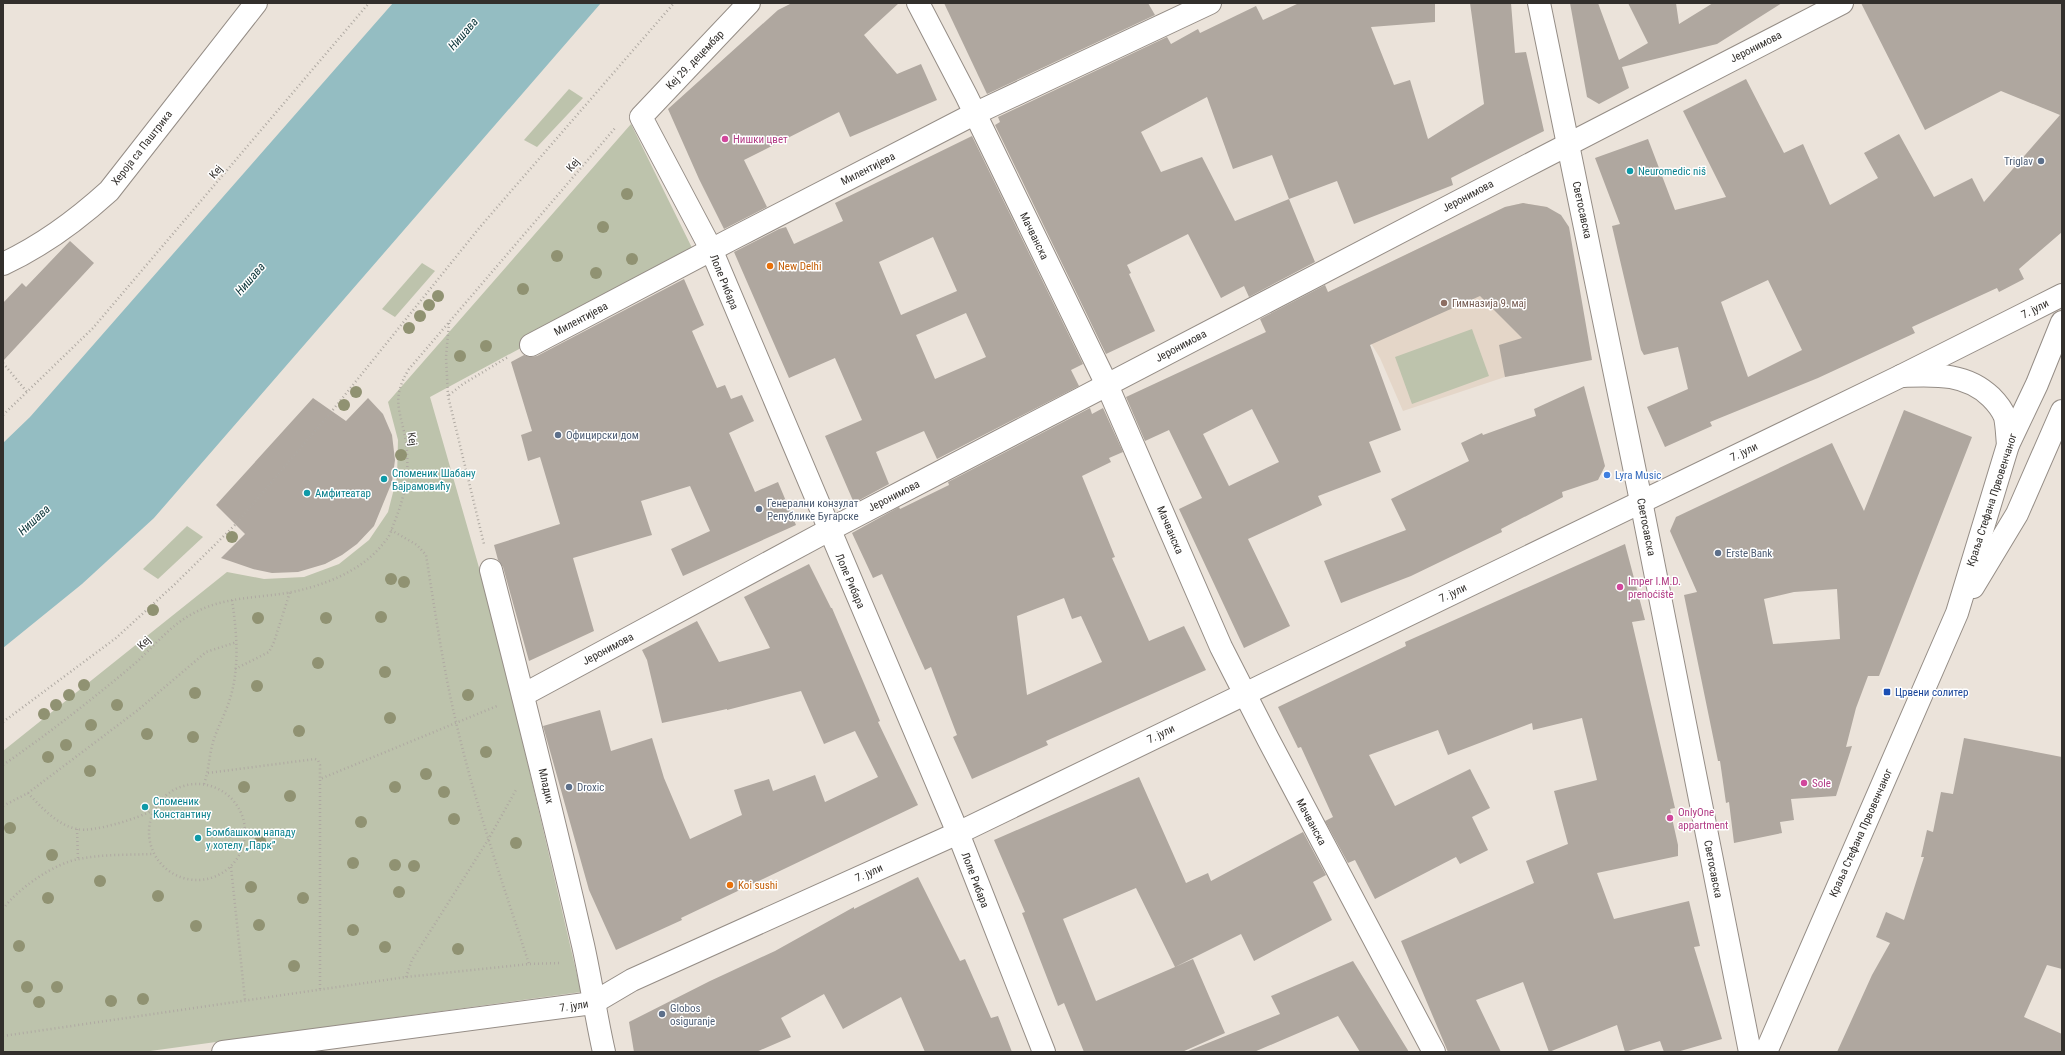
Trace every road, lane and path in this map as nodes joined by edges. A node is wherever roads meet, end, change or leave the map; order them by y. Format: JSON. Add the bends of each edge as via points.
{"nodes":[{"id":1,"x":256,"y":3,"type":"edge"},
{"id":2,"x":369,"y":3,"type":"edge"},
{"id":3,"x":674,"y":3,"type":"edge"},
{"id":4,"x":749,"y":3,"type":"edge"},
{"id":5,"x":918,"y":3,"type":"edge"},
{"id":6,"x":1210,"y":3,"type":"edge"},
{"id":7,"x":1539,"y":3,"type":"edge"},
{"id":8,"x":1842,"y":3,"type":"edge"},
{"id":9,"x":974,"y":114,"type":"junction"},
{"id":10,"x":641,"y":117,"type":"joint"},
{"id":11,"x":618,"y":124,"type":"dead end"},
{"id":12,"x":1569,"y":144,"type":"junction"},
{"id":13,"x":711,"y":250,"type":"junction"},
{"id":14,"x":3,"y":264,"type":"edge"},
{"id":15,"x":2062,"y":295,"type":"edge"},
{"id":16,"x":2062,"y":322,"type":"edge"},
{"id":17,"x":449,"y":323,"type":"junction"},
{"id":18,"x":531,"y":345,"type":"joint"},
{"id":19,"x":3,"y":363,"type":"edge"},
{"id":20,"x":1901,"y":376,"type":"junction"},
{"id":21,"x":1107,"y":385,"type":"junction"},
{"id":22,"x":27,"y":392,"type":"junction"},
{"id":23,"x":448,"y":396,"type":"junction"},
{"id":24,"x":2062,"y":411,"type":"edge"},
{"id":25,"x":3,"y":415,"type":"edge"},
{"id":26,"x":2008,"y":444,"type":"junction"},
{"id":27,"x":1641,"y":501,"type":"junction"},
{"id":28,"x":391,"y":530,"type":"junction"},
{"id":29,"x":829,"y":530,"type":"junction"},
{"id":30,"x":491,"y":570,"type":"joint"},
{"id":31,"x":290,"y":592,"type":"junction"},
{"id":32,"x":232,"y":600,"type":"junction"},
{"id":33,"x":1957,"y":613,"type":"junction"},
{"id":34,"x":237,"y":642,"type":"junction"},
{"id":35,"x":235,"y":668,"type":"junction"},
{"id":36,"x":1244,"y":694,"type":"junction"},
{"id":37,"x":523,"y":695,"type":"junction"},
{"id":38,"x":504,"y":703,"type":"dead end"},
{"id":39,"x":3,"y":722,"type":"edge"},
{"id":40,"x":456,"y":723,"type":"junction"},
{"id":41,"x":3,"y":765,"type":"edge"},
{"id":42,"x":208,"y":773,"type":"junction"},
{"id":43,"x":320,"y":779,"type":"junction"},
{"id":44,"x":204,"y":784,"type":"junction"},
{"id":45,"x":518,"y":786,"type":"dead end"},
{"id":46,"x":28,"y":793,"type":"junction"},
{"id":47,"x":3,"y":806,"type":"edge"},
{"id":48,"x":154,"y":809,"type":"junction"},
{"id":49,"x":77,"y":829,"type":"junction"},
{"id":50,"x":958,"y":833,"type":"junction"},
{"id":51,"x":488,"y":840,"type":"junction"},
{"id":52,"x":153,"y":854,"type":"junction"},
{"id":53,"x":78,"y":859,"type":"junction"},
{"id":54,"x":231,"y":866,"type":"junction"},
{"id":55,"x":3,"y":909,"type":"edge"},
{"id":56,"x":565,"y":963,"type":"dead end"},
{"id":57,"x":529,"y":964,"type":"junction"},
{"id":58,"x":406,"y":977,"type":"junction"},
{"id":59,"x":320,"y":989,"type":"junction"},
{"id":60,"x":245,"y":1000,"type":"junction"},
{"id":61,"x":593,"y":1003,"type":"junction"},
{"id":62,"x":3,"y":1036,"type":"edge"},
{"id":63,"x":257,"y":1049,"type":"edge"},
{"id":64,"x":223,"y":1052,"type":"edge"},
{"id":65,"x":604,"y":1052,"type":"edge"},
{"id":66,"x":1044,"y":1052,"type":"edge"},
{"id":67,"x":1434,"y":1052,"type":"edge"},
{"id":68,"x":1750,"y":1052,"type":"edge"},
{"id":69,"x":1766,"y":1052,"type":"edge"}],
"edges":[{"from":1,"to":14,"type":"street","name":"Хероја са Паштрика","via":[[109,191],[80,217],[23,255]]},
{"from":2,"to":22,"type":"path","name":"Кеј","via":[[94,328]]},
{"from":3,"to":39,"type":"path","via":[[480,227],[332,411],[236,524],[116,638]]},
{"from":4,"to":10,"type":"street","name":"Кеј 29. децембар"},
{"from":5,"to":9,"type":"street","name":"Мачванска"},
{"from":6,"to":9,"type":"street","name":"Милентијева"},
{"from":7,"to":12,"type":"street","name":"Светосавска"},
{"from":8,"to":12,"type":"street","name":"Јеронимова"},
{"from":9,"to":13,"type":"street","name":"Милентијева"},
{"from":9,"to":21,"type":"street","name":"Мачванска"},
{"from":10,"to":13,"type":"street","name":"Лоле Рибара"},
{"from":11,"to":17,"type":"path","name":"Кеј"},
{"from":12,"to":21,"type":"street","name":"Јеронимова"},
{"from":12,"to":27,"type":"street","name":"Светосавска"},
{"from":13,"to":18,"type":"street","name":"Милентијева"},
{"from":13,"to":29,"type":"street","name":"Лоле Рибара"},
{"from":15,"to":20,"type":"street","name":"7. јули"},
{"from":16,"to":26,"type":"street","name":"Краља Стефана Првовенчаног","via":[[2037,384]]},
{"from":17,"to":23,"type":"path","via":[[446,357]]},
{"from":17,"to":28,"type":"path","name":"Кеј","via":[[401,382],[398,406],[406,442],[408,471],[401,505]]},
{"from":18,"to":23,"type":"path","via":[[490,367]]},
{"from":19,"to":22,"type":"path"},
{"from":20,"to":26,"type":"street","via":[[1944,375],[1974,384],[1986,392],[2002,410]]},
{"from":20,"to":27,"type":"street","name":"7. јули"},
{"from":21,"to":29,"type":"street","name":"Јеронимова"},
{"from":21,"to":36,"type":"street","name":"Мачванска"},
{"from":22,"to":25,"type":"path","name":"Кеј"},
{"from":23,"to":30,"type":"path"},
{"from":24,"to":33,"type":"street","name":"Краља Стефана Првовенчаног","via":[[2017,514]]},
{"from":26,"to":33,"type":"street","name":"Краља Стефана Првовенчаног"},
{"from":27,"to":36,"type":"street","name":"7. јули"},
{"from":27,"to":68,"type":"street","name":"Светосавска"},
{"from":28,"to":31,"type":"path","name":"Кеј","via":[[387,540],[363,563],[334,580]]},
{"from":28,"to":40,"type":"path","via":[[417,545],[426,555]]},
{"from":29,"to":37,"type":"street","name":"Јеронимова"},
{"from":29,"to":50,"type":"street","name":"Лоле Рибара"},
{"from":30,"to":37,"type":"street","name":"Младих"},
{"from":31,"to":32,"type":"path","name":"Кеј"},
{"from":31,"to":35,"type":"path","via":[[274,642],[268,652]]},
{"from":32,"to":34,"type":"path"},
{"from":32,"to":41,"type":"path","name":"Кеј","via":[[221,601],[191,614],[49,733]]},
{"from":33,"to":69,"type":"street","name":"Краља Стефана Првовенчаног"},
{"from":34,"to":35,"type":"path"},
{"from":34,"to":46,"type":"path","via":[[206,652],[138,710]]},
{"from":35,"to":42,"type":"path","via":[[229,703],[209,756]]},
{"from":36,"to":50,"type":"street","name":"7. јули"},
{"from":36,"to":67,"type":"street","name":"Мачванска"},
{"from":37,"to":61,"type":"street","name":"Младих","via":[[584,948]]},
{"from":38,"to":40,"type":"path"},
{"from":40,"to":43,"type":"path"},
{"from":40,"to":51,"type":"path"},
{"from":42,"to":43,"type":"path","via":[[318,760]]},
{"from":42,"to":44,"type":"path"},
{"from":43,"to":59,"type":"path"},
{"from":44,"to":48,"type":"path","via":[[189,784],[174,789],[163,797]]},
{"from":44,"to":54,"type":"path","via":[[219,788],[231,797],[240,809],[245,824],[245,839],[240,854]]},
{"from":45,"to":51,"type":"path"},
{"from":46,"to":47,"type":"path"},
{"from":46,"to":49,"type":"path","via":[[43,809]]},
{"from":48,"to":49,"type":"path","via":[[144,816],[108,826]]},
{"from":48,"to":52,"type":"path","via":[[149,824]]},
{"from":49,"to":53,"type":"path"},
{"from":50,"to":61,"type":"street","name":"7. јули","via":[[632,980]]},
{"from":50,"to":66,"type":"street","name":"Лоле Рибара"},
{"from":51,"to":57,"type":"path"},
{"from":51,"to":58,"type":"path","via":[[412,960]]},
{"from":52,"to":53,"type":"path"},
{"from":52,"to":54,"type":"path","via":[[168,871],[189,880],[204,880],[219,875]]},
{"from":53,"to":55,"type":"path","via":[[57,867],[29,885],[8,901]]},
{"from":54,"to":60,"type":"path"},
{"from":56,"to":57,"type":"path"},
{"from":57,"to":58,"type":"path"},
{"from":58,"to":59,"type":"path"},
{"from":59,"to":60,"type":"path"},
{"from":60,"to":62,"type":"path"},
{"from":61,"to":63,"type":"street","name":"7. јули"},
{"from":61,"to":65,"type":"street","name":"Младих"},
{"from":63,"to":64,"type":"street","name":"7. јули"}]}
